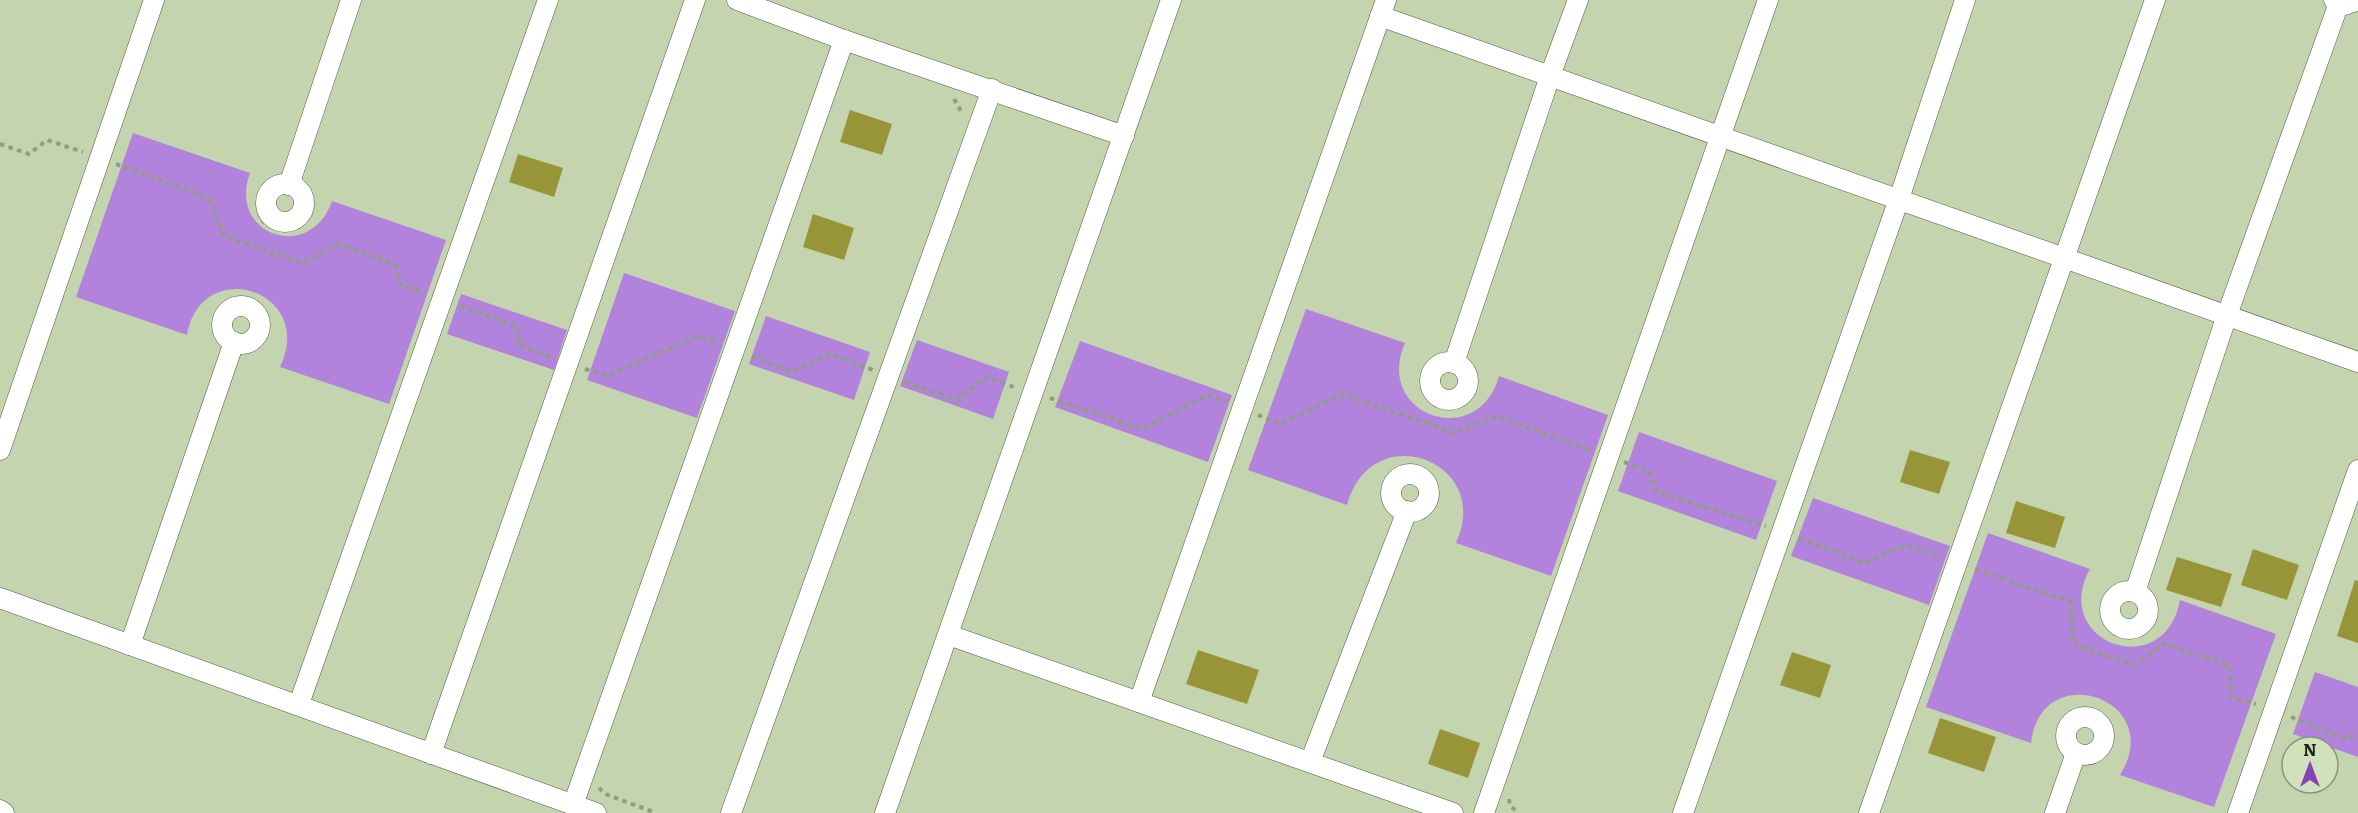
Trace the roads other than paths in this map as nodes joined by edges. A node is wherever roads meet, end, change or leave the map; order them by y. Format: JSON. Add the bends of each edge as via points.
{"nodes":[{"id":1,"x":154,"y":0,"type":"edge"},
{"id":2,"x":351,"y":0,"type":"edge"},
{"id":3,"x":548,"y":0,"type":"edge"},
{"id":4,"x":696,"y":0,"type":"edge"},
{"id":5,"x":738,"y":0,"type":"edge"},
{"id":6,"x":1171,"y":0,"type":"edge"},
{"id":7,"x":1578,"y":0,"type":"edge"},
{"id":8,"x":1768,"y":0,"type":"edge"},
{"id":9,"x":1965,"y":0,"type":"edge"},
{"id":10,"x":2155,"y":0,"type":"edge"},
{"id":11,"x":2344,"y":1,"type":"edge"},
{"id":12,"x":1383,"y":8,"type":"edge"},
{"id":13,"x":844,"y":40,"type":"junction"},
{"id":14,"x":1550,"y":76,"type":"junction"},
{"id":15,"x":992,"y":89,"type":"junction"},
{"id":16,"x":1124,"y":136,"type":"junction"},
{"id":17,"x":1720,"y":136,"type":"junction"},
{"id":18,"x":289,"y":185,"type":"dead end"},
{"id":19,"x":1899,"y":199,"type":"junction"},
{"id":20,"x":2063,"y":257,"type":"junction"},
{"id":21,"x":2227,"y":315,"type":"junction"},
{"id":22,"x":234,"y":342,"type":"dead end"},
{"id":23,"x":2358,"y":362,"type":"edge"},
{"id":24,"x":1454,"y":363,"type":"dead end"},
{"id":25,"x":0,"y":450,"type":"edge"},
{"id":26,"x":2358,"y":470,"type":"edge"},
{"id":27,"x":1407,"y":511,"type":"dead end"},
{"id":28,"x":2135,"y":592,"type":"dead end"},
{"id":29,"x":0,"y":598,"type":"edge"},
{"id":30,"x":949,"y":635,"type":"junction"},
{"id":31,"x":130,"y":645,"type":"junction"},
{"id":32,"x":1139,"y":702,"type":"junction"},
{"id":33,"x":298,"y":704,"type":"junction"},
{"id":34,"x":2076,"y":753,"type":"dead end"},
{"id":35,"x":431,"y":754,"type":"junction"},
{"id":36,"x":1310,"y":762,"type":"junction"},
{"id":37,"x":573,"y":805,"type":"junction"},
{"id":38,"x":0,"y":810,"type":"edge"},
{"id":39,"x":4,"y":813,"type":"edge"},
{"id":40,"x":596,"y":813,"type":"edge"},
{"id":41,"x":731,"y":813,"type":"edge"},
{"id":42,"x":885,"y":813,"type":"edge"},
{"id":43,"x":1453,"y":813,"type":"edge"},
{"id":44,"x":1484,"y":813,"type":"edge"},
{"id":45,"x":1683,"y":813,"type":"edge"},
{"id":46,"x":1869,"y":813,"type":"edge"},
{"id":47,"x":2055,"y":813,"type":"edge"},
{"id":48,"x":2238,"y":813,"type":"edge"}],
"edges":[{"from":1,"to":25,"type":"street"},
{"from":2,"to":18,"type":"street"},
{"from":3,"to":33,"type":"street"},
{"from":4,"to":35,"type":"street","via":[[577,367]]},
{"from":5,"to":13,"type":"street"},
{"from":6,"to":16,"type":"street"},
{"from":7,"to":14,"type":"street"},
{"from":8,"to":17,"type":"street"},
{"from":9,"to":19,"type":"street"},
{"from":10,"to":20,"type":"street"},
{"from":11,"to":21,"type":"street"},
{"from":12,"to":14,"type":"street"},
{"from":12,"to":32,"type":"street"},
{"from":13,"to":15,"type":"street"},
{"from":13,"to":37,"type":"street"},
{"from":14,"to":17,"type":"street"},
{"from":14,"to":24,"type":"street"},
{"from":15,"to":16,"type":"street"},
{"from":15,"to":41,"type":"street","via":[[881,369]]},
{"from":16,"to":30,"type":"street"},
{"from":17,"to":19,"type":"street"},
{"from":17,"to":44,"type":"street","via":[[1618,460]]},
{"from":19,"to":20,"type":"street"},
{"from":19,"to":45,"type":"street","via":[[1773,529]]},
{"from":20,"to":21,"type":"street"},
{"from":20,"to":46,"type":"street"},
{"from":21,"to":23,"type":"street"},
{"from":21,"to":28,"type":"street"},
{"from":22,"to":31,"type":"street"},
{"from":26,"to":48,"type":"street"},
{"from":27,"to":36,"type":"street"},
{"from":29,"to":31,"type":"street"},
{"from":30,"to":32,"type":"street"},
{"from":30,"to":42,"type":"street"},
{"from":31,"to":33,"type":"street"},
{"from":32,"to":36,"type":"street"},
{"from":33,"to":35,"type":"street"},
{"from":34,"to":47,"type":"street"},
{"from":35,"to":37,"type":"street"},
{"from":36,"to":43,"type":"street"},
{"from":37,"to":40,"type":"street"},
{"from":38,"to":39,"type":"street"}]}
